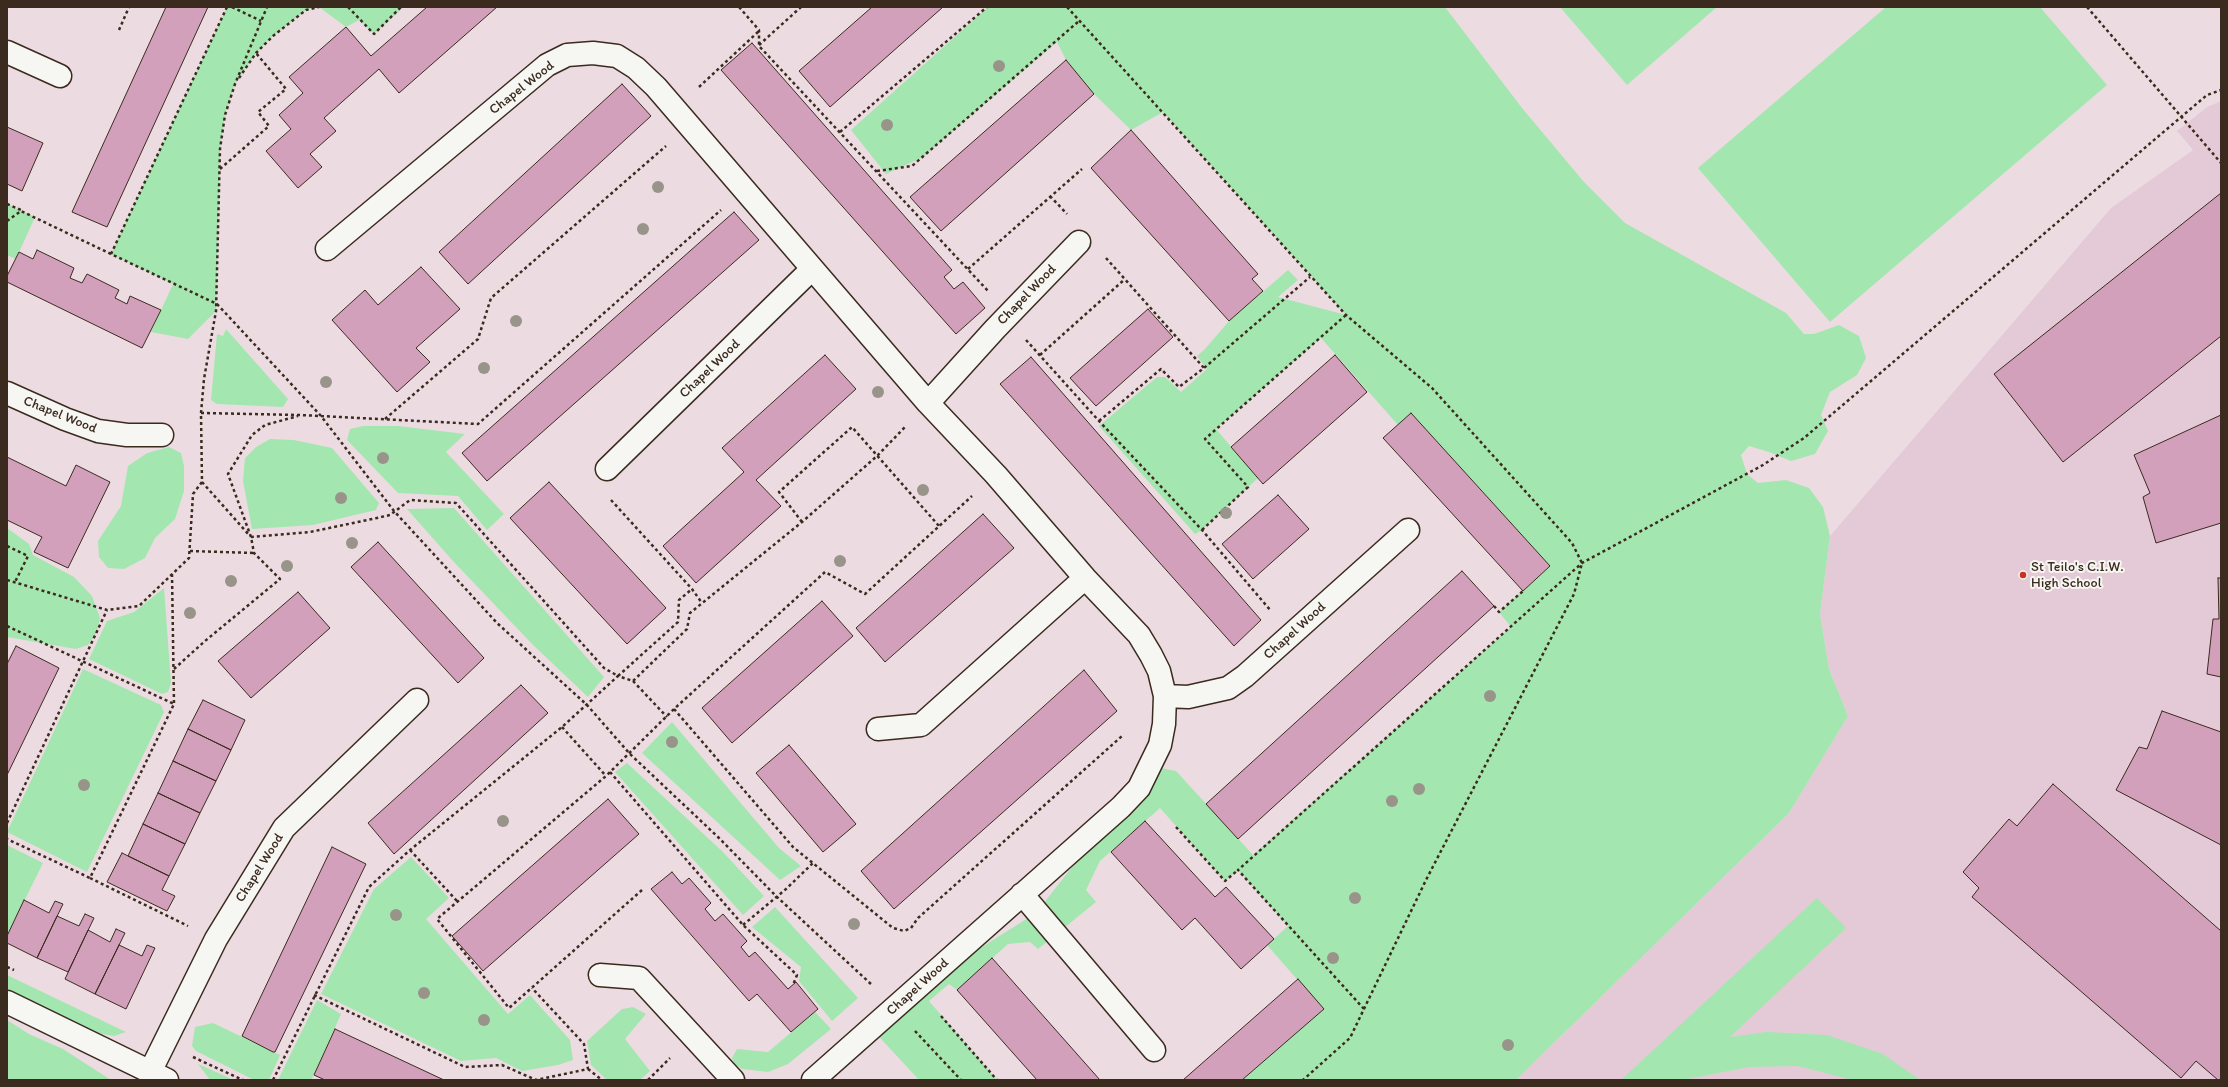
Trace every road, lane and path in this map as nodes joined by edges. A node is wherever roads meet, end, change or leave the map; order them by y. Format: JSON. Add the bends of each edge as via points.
{"nodes":[{"id":1,"x":129,"y":7,"type":"edge"},
{"id":2,"x":227,"y":7,"type":"edge"},
{"id":3,"x":232,"y":7,"type":"edge"},
{"id":4,"x":267,"y":7,"type":"edge"},
{"id":5,"x":319,"y":7,"type":"edge"},
{"id":6,"x":348,"y":7,"type":"edge"},
{"id":7,"x":401,"y":7,"type":"edge"},
{"id":8,"x":739,"y":7,"type":"edge"},
{"id":9,"x":801,"y":7,"type":"edge"},
{"id":10,"x":987,"y":7,"type":"edge"},
{"id":11,"x":2087,"y":7,"type":"edge"},
{"id":12,"x":262,"y":21,"type":"junction"},
{"id":13,"x":1079,"y":21,"type":"dead end"},
{"id":14,"x":119,"y":30,"type":"dead end"},
{"id":15,"x":759,"y":30,"type":"junction"},
{"id":16,"x":759,"y":46,"type":"junction"},
{"id":17,"x":7,"y":52,"type":"edge"},
{"id":18,"x":256,"y":53,"type":"junction"},
{"id":19,"x":60,"y":76,"type":"dead end"},
{"id":20,"x":235,"y":84,"type":"junction"},
{"id":21,"x":2221,"y":90,"type":"edge"},
{"id":22,"x":675,"y":110,"type":"junction"},
{"id":23,"x":2181,"y":117,"type":"junction"},
{"id":24,"x":689,"y":126,"type":"junction"},
{"id":25,"x":840,"y":132,"type":"junction"},
{"id":26,"x":2221,"y":163,"type":"edge"},
{"id":27,"x":219,"y":169,"type":"junction"},
{"id":28,"x":1082,"y":169,"type":"dead end"},
{"id":29,"x":877,"y":171,"type":"junction"},
{"id":30,"x":743,"y":190,"type":"junction"},
{"id":31,"x":1050,"y":196,"type":"junction"},
{"id":32,"x":7,"y":204,"type":"edge"},
{"id":33,"x":21,"y":211,"type":"junction"},
{"id":34,"x":1070,"y":218,"type":"dead end"},
{"id":35,"x":7,"y":221,"type":"edge"},
{"id":36,"x":1079,"y":242,"type":"dead end"},
{"id":37,"x":327,"y":249,"type":"dead end"},
{"id":38,"x":111,"y":254,"type":"junction"},
{"id":39,"x":1105,"y":257,"type":"dead end"},
{"id":40,"x":812,"y":269,"type":"junction"},
{"id":41,"x":968,"y":269,"type":"junction"},
{"id":42,"x":1310,"y":277,"type":"dead end"},
{"id":43,"x":1125,"y":279,"type":"junction"},
{"id":44,"x":217,"y":304,"type":"junction"},
{"id":45,"x":1346,"y":315,"type":"dead end"},
{"id":46,"x":1007,"y":316,"type":"junction"},
{"id":47,"x":1040,"y":355,"type":"junction"},
{"id":48,"x":1204,"y":368,"type":"junction"},
{"id":49,"x":7,"y":393,"type":"edge"},
{"id":50,"x":928,"y":402,"type":"junction"},
{"id":51,"x":201,"y":413,"type":"junction"},
{"id":52,"x":300,"y":415,"type":"junction"},
{"id":53,"x":321,"y":416,"type":"junction"},
{"id":54,"x":385,"y":419,"type":"junction"},
{"id":55,"x":1099,"y":421,"type":"junction"},
{"id":56,"x":162,"y":435,"type":"dead end"},
{"id":57,"x":877,"y":456,"type":"junction"},
{"id":58,"x":607,"y":469,"type":"dead end"},
{"id":59,"x":996,"y":475,"type":"junction"},
{"id":60,"x":202,"y":482,"type":"junction"},
{"id":61,"x":608,"y":497,"type":"dead end"},
{"id":62,"x":394,"y":511,"type":"junction"},
{"id":63,"x":802,"y":522,"type":"junction"},
{"id":64,"x":940,"y":526,"type":"junction"},
{"id":65,"x":1202,"y":530,"type":"junction"},
{"id":66,"x":1408,"y":530,"type":"dead end"},
{"id":67,"x":252,"y":537,"type":"junction"},
{"id":68,"x":7,"y":546,"type":"edge"},
{"id":69,"x":190,"y":551,"type":"junction"},
{"id":70,"x":254,"y":553,"type":"junction"},
{"id":71,"x":172,"y":574,"type":"junction"},
{"id":72,"x":1085,"y":578,"type":"junction"},
{"id":73,"x":7,"y":580,"type":"edge"},
{"id":74,"x":15,"y":582,"type":"junction"},
{"id":75,"x":692,"y":588,"type":"junction"},
{"id":76,"x":1522,"y":591,"type":"dead end"},
{"id":77,"x":702,"y":603,"type":"junction"},
{"id":78,"x":1494,"y":606,"type":"dead end"},
{"id":79,"x":107,"y":610,"type":"junction"},
{"id":80,"x":7,"y":626,"type":"edge"},
{"id":81,"x":1292,"y":634,"type":"junction"},
{"id":82,"x":83,"y":662,"type":"junction"},
{"id":83,"x":174,"y":669,"type":"junction"},
{"id":84,"x":618,"y":676,"type":"junction"},
{"id":85,"x":633,"y":681,"type":"junction"},
{"id":86,"x":1165,"y":696,"type":"junction"},
{"id":87,"x":418,"y":700,"type":"dead end"},
{"id":88,"x":174,"y":704,"type":"junction"},
{"id":89,"x":587,"y":705,"type":"junction"},
{"id":90,"x":674,"y":709,"type":"junction"},
{"id":91,"x":667,"y":717,"type":"junction"},
{"id":92,"x":562,"y":727,"type":"junction"},
{"id":93,"x":878,"y":729,"type":"dead end"},
{"id":94,"x":1122,"y":736,"type":"dead end"},
{"id":95,"x":630,"y":754,"type":"junction"},
{"id":96,"x":610,"y":772,"type":"junction"},
{"id":97,"x":606,"y":776,"type":"junction"},
{"id":98,"x":7,"y":823,"type":"edge"},
{"id":99,"x":1176,"y":827,"type":"dead end"},
{"id":100,"x":7,"y":840,"type":"edge"},
{"id":101,"x":410,"y":850,"type":"junction"},
{"id":102,"x":813,"y":863,"type":"junction"},
{"id":103,"x":1238,"y":870,"type":"junction"},
{"id":104,"x":90,"y":878,"type":"junction"},
{"id":105,"x":642,"y":890,"type":"dead end"},
{"id":106,"x":1022,"y":894,"type":"junction"},
{"id":107,"x":776,"y":896,"type":"junction"},
{"id":108,"x":457,"y":901,"type":"junction"},
{"id":109,"x":743,"y":925,"type":"junction"},
{"id":110,"x":216,"y":939,"type":"junction"},
{"id":111,"x":600,"y":974,"type":"dead end"},
{"id":112,"x":793,"y":985,"type":"dead end"},
{"id":113,"x":532,"y":988,"type":"junction"},
{"id":114,"x":877,"y":989,"type":"dead end"},
{"id":115,"x":314,"y":995,"type":"junction"},
{"id":116,"x":7,"y":1002,"type":"edge"},
{"id":117,"x":1364,"y":1009,"type":"dead end"},
{"id":118,"x":941,"y":1016,"type":"dead end"},
{"id":119,"x":912,"y":1028,"type":"dead end"},
{"id":120,"x":165,"y":1044,"type":"junction"},
{"id":121,"x":1154,"y":1050,"type":"dead end"},
{"id":122,"x":588,"y":1069,"type":"junction"},
{"id":123,"x":158,"y":1076,"type":"edge"},
{"id":124,"x":243,"y":1080,"type":"edge"},
{"id":125,"x":273,"y":1080,"type":"edge"},
{"id":126,"x":602,"y":1080,"type":"edge"},
{"id":127,"x":732,"y":1080,"type":"edge"},
{"id":128,"x":813,"y":1080,"type":"edge"},
{"id":129,"x":961,"y":1080,"type":"edge"},
{"id":130,"x":997,"y":1080,"type":"edge"}],
"edges":[{"from":1,"to":14,"type":"path"},
{"from":2,"to":38,"type":"path"},
{"from":3,"to":12,"type":"path"},
{"from":4,"to":12,"type":"path"},
{"from":5,"to":18,"type":"path","via":[[306,10],[285,25]]},
{"from":6,"to":7,"type":"path","via":[[374,34]]},
{"from":8,"to":15,"type":"path"},
{"from":9,"to":16,"type":"path"},
{"from":10,"to":25,"type":"path"},
{"from":11,"to":23,"type":"path"},
{"from":12,"to":20,"type":"path"},
{"from":13,"to":29,"type":"path","via":[[912,166]]},
{"from":15,"to":16,"type":"path"},
{"from":15,"to":22,"type":"path"},
{"from":16,"to":25,"type":"path"},
{"from":17,"to":19,"type":"street"},
{"from":18,"to":20,"type":"path"},
{"from":18,"to":27,"type":"path","via":[[286,89],[258,112],[269,126]]},
{"from":20,"to":27,"type":"path","via":[[225,115]]},
{"from":21,"to":23,"type":"path","via":[[2207,95]]},
{"from":22,"to":24,"type":"street","name":"Chapel Wood"},
{"from":22,"to":37,"type":"street","name":"Chapel Wood","via":[[636,68],[617,56],[593,53],[567,55],[547,65]]},
{"from":23,"to":26,"type":"path"},
{"from":23,"to":103,"type":"path","via":[[1804,438],[1763,465],[1582,563]]},
{"from":24,"to":30,"type":"street","name":"Chapel Wood"},
{"from":24,"to":54,"type":"path","via":[[491,298],[478,339]]},
{"from":25,"to":29,"type":"path"},
{"from":27,"to":44,"type":"path"},
{"from":28,"to":31,"type":"path"},
{"from":29,"to":41,"type":"path"},
{"from":30,"to":40,"type":"street","name":"Chapel Wood"},
{"from":30,"to":54,"type":"path","via":[[478,424]]},
{"from":31,"to":34,"type":"path"},
{"from":31,"to":41,"type":"path"},
{"from":32,"to":33,"type":"path"},
{"from":33,"to":35,"type":"path"},
{"from":33,"to":38,"type":"path"},
{"from":36,"to":46,"type":"street","name":"Chapel Wood"},
{"from":38,"to":44,"type":"path"},
{"from":39,"to":43,"type":"path"},
{"from":40,"to":50,"type":"street","name":"Chapel Wood"},
{"from":40,"to":58,"type":"street","name":"Chapel Wood"},
{"from":41,"to":46,"type":"path"},
{"from":42,"to":48,"type":"path"},
{"from":43,"to":47,"type":"path"},
{"from":43,"to":48,"type":"path"},
{"from":44,"to":51,"type":"path"},
{"from":44,"to":53,"type":"path"},
{"from":45,"to":65,"type":"path","via":[[1205,439],[1248,487]]},
{"from":46,"to":47,"type":"path"},
{"from":46,"to":50,"type":"street","name":"Chapel Wood"},
{"from":47,"to":55,"type":"path"},
{"from":48,"to":55,"type":"path","via":[[1179,387],[1161,369]]},
{"from":49,"to":56,"type":"street","name":"Chapel Wood","via":[[98,431],[127,435]]},
{"from":50,"to":57,"type":"path"},
{"from":50,"to":59,"type":"street","name":"Chapel Wood"},
{"from":51,"to":52,"type":"path"},
{"from":51,"to":60,"type":"path"},
{"from":52,"to":53,"type":"path"},
{"from":52,"to":67,"type":"path","via":[[265,425],[252,435],[228,474]]},
{"from":53,"to":54,"type":"path"},
{"from":53,"to":62,"type":"path"},
{"from":55,"to":65,"type":"path"},
{"from":57,"to":63,"type":"path"},
{"from":57,"to":63,"type":"path","via":[[852,427],[778,492]]},
{"from":57,"to":64,"type":"path"},
{"from":59,"to":64,"type":"path"},
{"from":59,"to":72,"type":"street","name":"Chapel Wood"},
{"from":60,"to":67,"type":"path"},
{"from":60,"to":69,"type":"path","via":[[193,494]]},
{"from":61,"to":75,"type":"path"},
{"from":62,"to":67,"type":"path","via":[[390,515],[310,532]]},
{"from":62,"to":84,"type":"path","via":[[410,500],[456,503],[604,668]]},
{"from":62,"to":89,"type":"path","via":[[497,623]]},
{"from":63,"to":77,"type":"path"},
{"from":64,"to":90,"type":"path","via":[[865,594],[825,572]]},
{"from":65,"to":81,"type":"path"},
{"from":66,"to":81,"type":"street","name":"Chapel Wood"},
{"from":67,"to":70,"type":"path"},
{"from":68,"to":74,"type":"path","via":[[28,556]]},
{"from":69,"to":70,"type":"path"},
{"from":69,"to":71,"type":"path","via":[[189,558]]},
{"from":70,"to":83,"type":"path","via":[[280,579]]},
{"from":71,"to":79,"type":"path","via":[[139,606]]},
{"from":71,"to":83,"type":"path"},
{"from":72,"to":86,"type":"street","name":"Chapel Wood","via":[[1139,635],[1159,671]]},
{"from":72,"to":93,"type":"street","via":[[921,725]]},
{"from":73,"to":74,"type":"path"},
{"from":74,"to":79,"type":"path"},
{"from":75,"to":77,"type":"path"},
{"from":75,"to":84,"type":"path","via":[[679,600],[678,622]]},
{"from":76,"to":78,"type":"path","via":[[1499,612]]},
{"from":77,"to":85,"type":"path","via":[[690,613],[687,629]]},
{"from":79,"to":82,"type":"path"},
{"from":80,"to":82,"type":"path"},
{"from":81,"to":86,"type":"street","name":"Chapel Wood","via":[[1228,688],[1188,697]]},
{"from":82,"to":88,"type":"path"},
{"from":82,"to":98,"type":"path"},
{"from":83,"to":88,"type":"path"},
{"from":84,"to":85,"type":"path"},
{"from":84,"to":89,"type":"path"},
{"from":85,"to":91,"type":"path"},
{"from":86,"to":106,"type":"street","name":"Chapel Wood","via":[[1160,745],[1139,788]]},
{"from":87,"to":110,"type":"street","name":"Chapel Wood","via":[[284,828]]},
{"from":88,"to":104,"type":"path"},
{"from":89,"to":92,"type":"path"},
{"from":89,"to":95,"type":"path"},
{"from":90,"to":91,"type":"path"},
{"from":90,"to":102,"type":"path","via":[[793,847]]},
{"from":91,"to":95,"type":"path"},
{"from":92,"to":97,"type":"path"},
{"from":92,"to":101,"type":"path"},
{"from":94,"to":102,"type":"path","via":[[918,918],[911,928],[904,931],[893,928]]},
{"from":95,"to":96,"type":"path"},
{"from":95,"to":107,"type":"path"},
{"from":96,"to":97,"type":"path"},
{"from":96,"to":109,"type":"path"},
{"from":97,"to":108,"type":"path"},
{"from":99,"to":103,"type":"path","via":[[1225,881]]},
{"from":100,"to":104,"type":"path"},
{"from":101,"to":108,"type":"path"},
{"from":101,"to":115,"type":"path","via":[[369,887]]},
{"from":102,"to":107,"type":"path"},
{"from":103,"to":117,"type":"path"},
{"from":104,"to":110,"type":"path"},
{"from":105,"to":113,"type":"path"},
{"from":106,"to":121,"type":"street"},
{"from":106,"to":128,"type":"street","name":"Chapel Wood"},
{"from":107,"to":109,"type":"path"},
{"from":107,"to":114,"type":"path"},
{"from":108,"to":113,"type":"path","via":[[437,919],[509,1008]]},
{"from":109,"to":112,"type":"path","via":[[797,975]]},
{"from":110,"to":120,"type":"street","name":"Chapel Wood"},
{"from":111,"to":127,"type":"street","via":[[639,978]]},
{"from":113,"to":122,"type":"path","via":[[584,1044]]},
{"from":115,"to":122,"type":"path","via":[[466,1067],[502,1065],[536,1080]]},
{"from":115,"to":125,"type":"path"},
{"from":116,"to":123,"type":"street","name":"Chapel Wood"},
{"from":118,"to":130,"type":"path"},
{"from":119,"to":129,"type":"path"},
{"from":120,"to":123,"type":"street","name":"Chapel Wood"},
{"from":120,"to":124,"type":"path"},
{"from":122,"to":126,"type":"path"}]}
